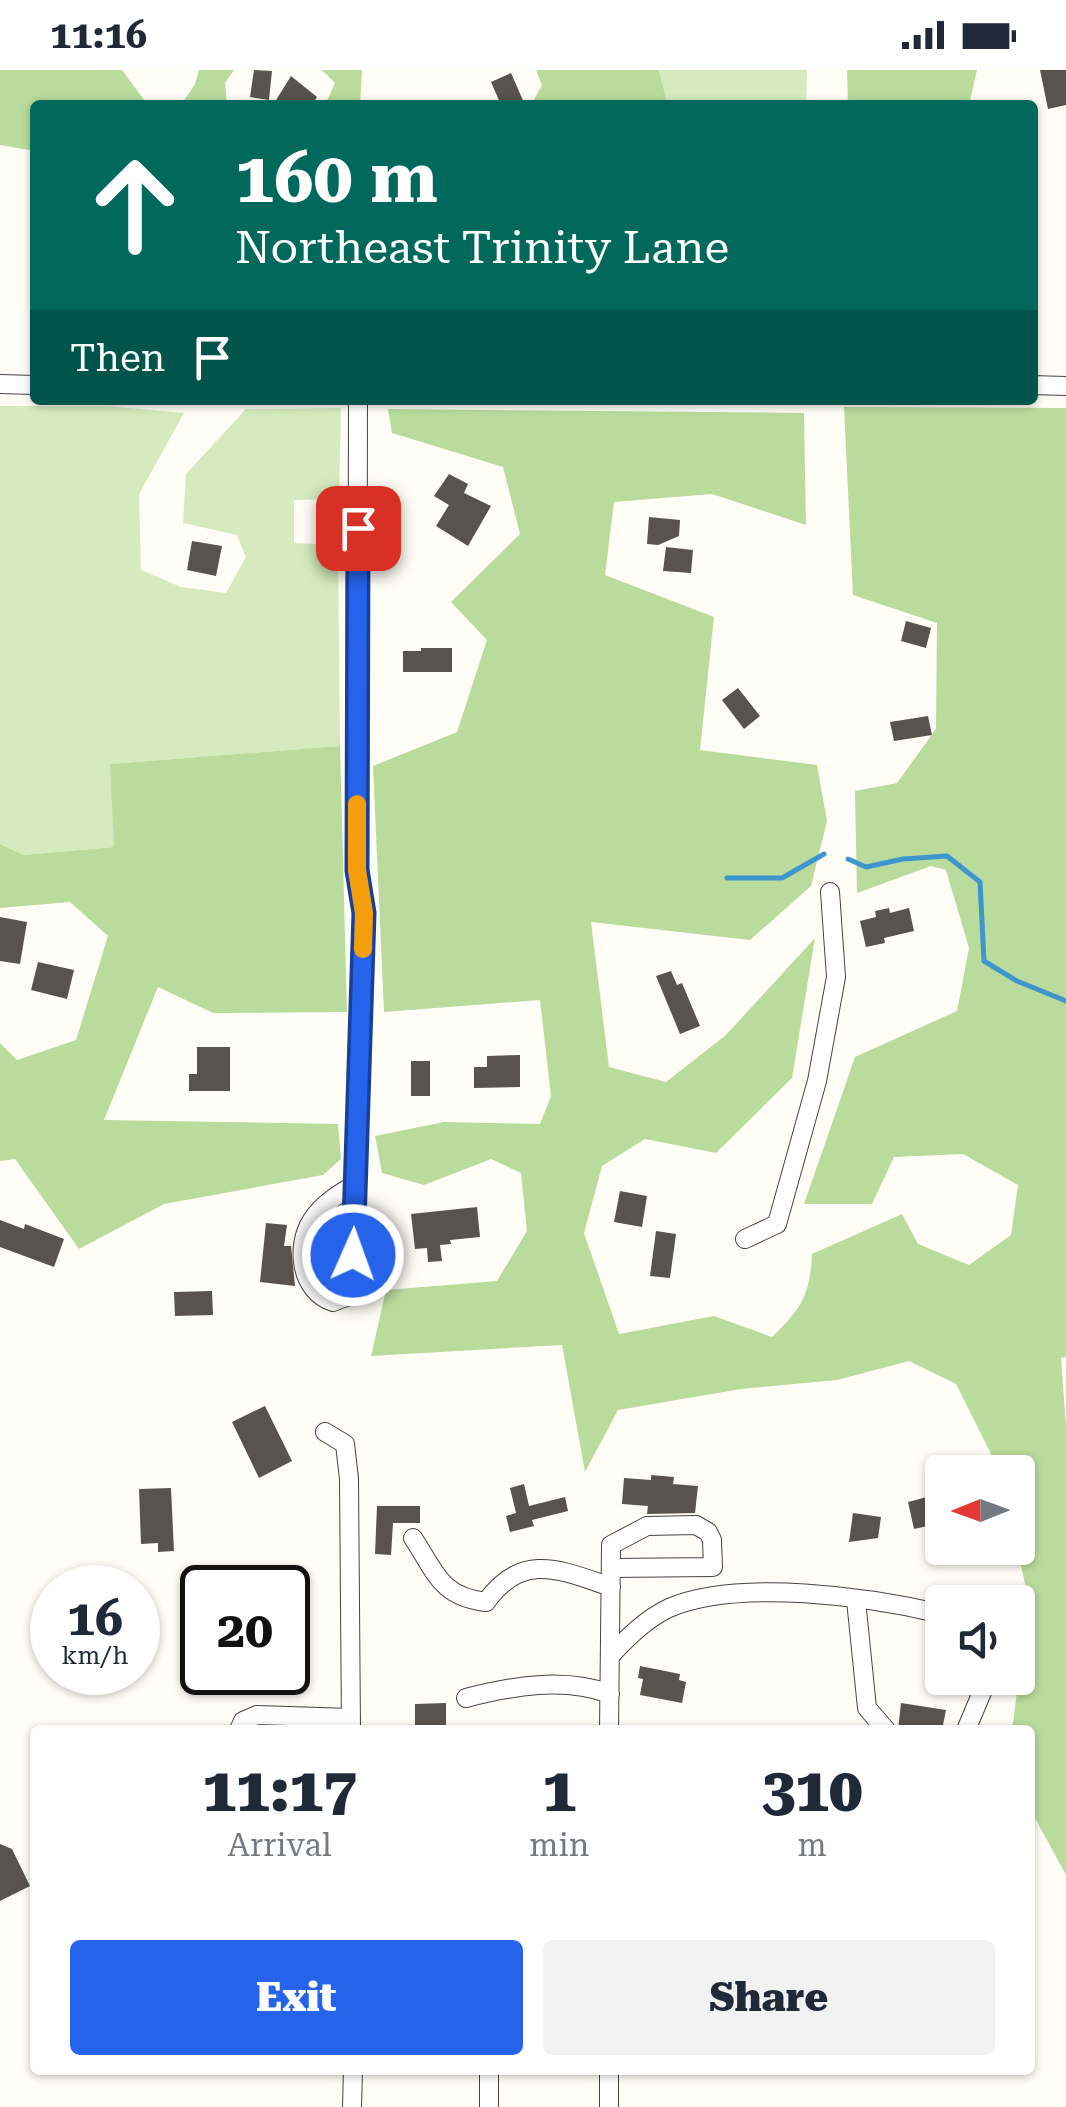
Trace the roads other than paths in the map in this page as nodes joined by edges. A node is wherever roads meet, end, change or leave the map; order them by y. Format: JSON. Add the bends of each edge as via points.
{"nodes":[{"id":1,"x":0,"y":384,"type":"edge"},
{"id":2,"x":30,"y":384,"type":"edge"},
{"id":3,"x":1038,"y":386,"type":"edge"},
{"id":4,"x":1066,"y":386,"type":"edge"},
{"id":5,"x":358,"y":405,"type":"edge"},
{"id":6,"x":830,"y":892,"type":"dead end"},
{"id":7,"x":356,"y":1184,"type":"junction"},
{"id":8,"x":745,"y":1239,"type":"dead end"},
{"id":9,"x":325,"y":1432,"type":"dead end"},
{"id":10,"x":414,"y":1538,"type":"dead end"},
{"id":11,"x":611,"y":1578,"type":"junction"},
{"id":12,"x":856,"y":1600,"type":"junction"},
{"id":13,"x":925,"y":1611,"type":"edge"},
{"id":14,"x":610,"y":1656,"type":"junction"},
{"id":15,"x":610,"y":1694,"type":"junction"},
{"id":16,"x":981,"y":1695,"type":"edge"},
{"id":17,"x":466,"y":1698,"type":"dead end"},
{"id":18,"x":351,"y":1724,"type":"edge"},
{"id":19,"x":242,"y":1725,"type":"edge"},
{"id":20,"x":610,"y":1725,"type":"edge"},
{"id":21,"x":882,"y":1725,"type":"edge"},
{"id":22,"x":968,"y":1725,"type":"edge"},
{"id":23,"x":353,"y":2075,"type":"edge"},
{"id":24,"x":489,"y":2075,"type":"edge"},
{"id":25,"x":609,"y":2075,"type":"edge"},
{"id":26,"x":352,"y":2107,"type":"edge"},
{"id":27,"x":488,"y":2107,"type":"edge"},
{"id":28,"x":610,"y":2107,"type":"edge"}],
"edges":[{"from":1,"to":2,"type":"street"},
{"from":3,"to":4,"type":"street"},
{"from":5,"to":7,"type":"street","via":[[357,870],[364,913]]},
{"from":6,"to":8,"type":"street","via":[[836,977],[816,1081],[777,1224]]},
{"from":7,"to":7,"type":"street","via":[[316,1214],[305,1235],[308,1283],[332,1302],[349,1296]]},
{"from":9,"to":18,"type":"street","via":[[345,1444],[349,1479]]},
{"from":10,"to":11,"type":"street","via":[[447,1590],[467,1600],[486,1602],[507,1579],[534,1567]]},
{"from":11,"to":11,"type":"street","via":[[611,1544],[647,1526],[696,1526],[708,1532],[715,1551],[713,1568]]},
{"from":11,"to":14,"type":"street"},
{"from":12,"to":13,"type":"street"},
{"from":12,"to":14,"type":"street","via":[[813,1594],[710,1597],[652,1618]]},
{"from":12,"to":21,"type":"street","via":[[868,1708]]},
{"from":14,"to":15,"type":"street"},
{"from":15,"to":17,"type":"street","via":[[552,1684]]},
{"from":15,"to":20,"type":"street"},
{"from":16,"to":22,"type":"street"},
{"from":18,"to":19,"type":"street","via":[[257,1714]]},
{"from":23,"to":26,"type":"street"},
{"from":24,"to":27,"type":"street"},
{"from":25,"to":28,"type":"street"}]}
